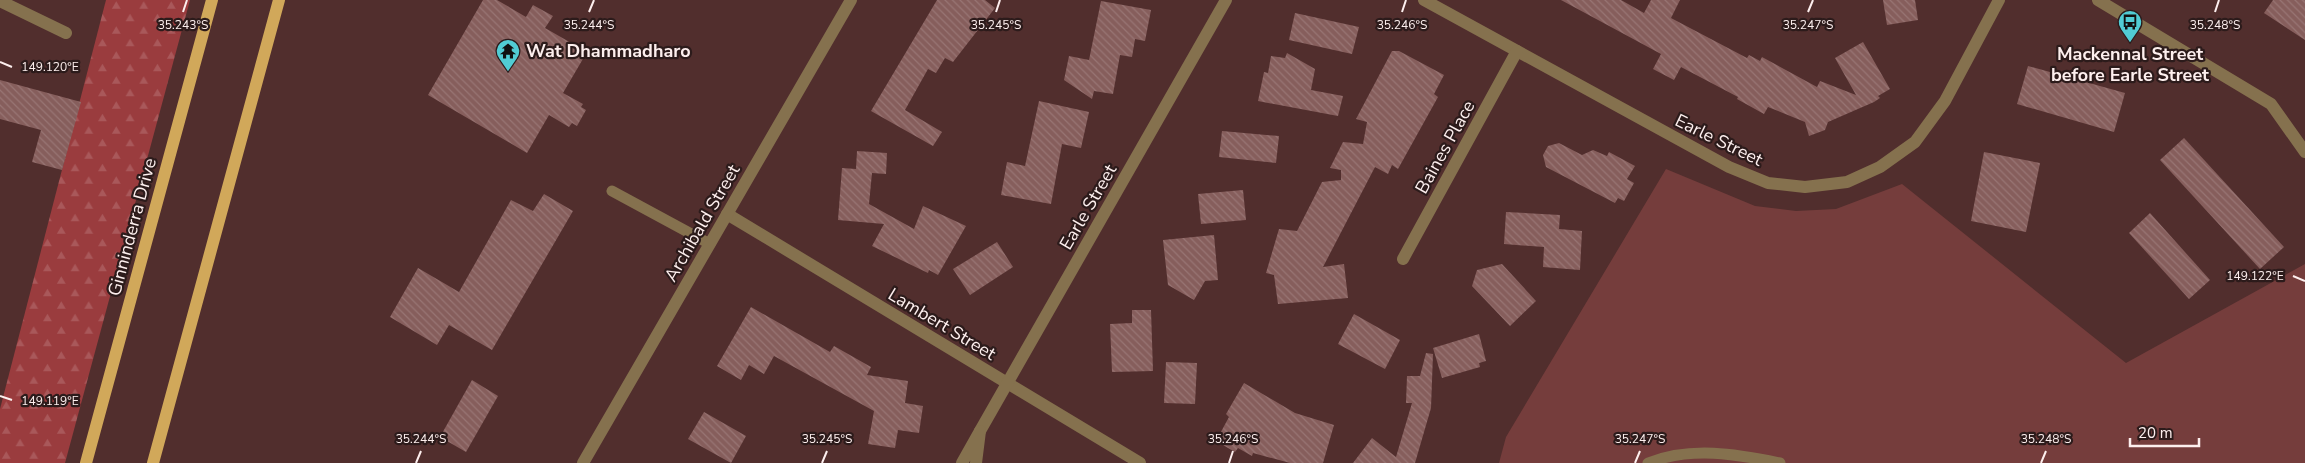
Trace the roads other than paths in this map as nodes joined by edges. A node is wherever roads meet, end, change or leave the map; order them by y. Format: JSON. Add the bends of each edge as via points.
{"nodes":[{"id":1,"x":212,"y":0,"type":"edge"},
{"id":2,"x":279,"y":0,"type":"edge"},
{"id":3,"x":851,"y":0,"type":"edge"},
{"id":4,"x":1226,"y":0,"type":"edge"},
{"id":5,"x":1424,"y":0,"type":"edge"},
{"id":6,"x":1999,"y":0,"type":"edge"},
{"id":7,"x":2098,"y":0,"type":"edge"},
{"id":8,"x":0,"y":1,"type":"edge"},
{"id":9,"x":66,"y":33,"type":"dead end"},
{"id":10,"x":1517,"y":51,"type":"junction"},
{"id":11,"x":2305,"y":152,"type":"edge"},
{"id":12,"x":612,"y":191,"type":"dead end"},
{"id":13,"x":727,"y":214,"type":"junction"},
{"id":14,"x":710,"y":244,"type":"junction"},
{"id":15,"x":1403,"y":259,"type":"dead end"},
{"id":16,"x":1008,"y":383,"type":"junction"},
{"id":17,"x":980,"y":432,"type":"junction"},
{"id":18,"x":86,"y":463,"type":"edge"},
{"id":19,"x":153,"y":463,"type":"edge"},
{"id":20,"x":583,"y":463,"type":"edge"},
{"id":21,"x":962,"y":463,"type":"edge"},
{"id":22,"x":976,"y":463,"type":"edge"},
{"id":23,"x":1140,"y":463,"type":"edge"},
{"id":24,"x":1648,"y":463,"type":"edge"},
{"id":25,"x":1780,"y":463,"type":"edge"}],
"edges":[{"from":1,"to":18,"type":"main road","name":"Ginninderra Drive"},
{"from":2,"to":19,"type":"main road"},
{"from":3,"to":13,"type":"street","name":"Archibald Street"},
{"from":4,"to":16,"type":"street","name":"Earle Street"},
{"from":5,"to":10,"type":"street","name":"Earle Street"},
{"from":6,"to":10,"type":"street","name":"Earle Street","via":[[1945,101],[1915,142],[1880,168],[1847,182],[1805,187],[1768,183],[1729,167]]},
{"from":7,"to":11,"type":"street","via":[[2271,104]]},
{"from":8,"to":9,"type":"street"},
{"from":10,"to":15,"type":"street","name":"Baines Place"},
{"from":12,"to":14,"type":"lane"},
{"from":13,"to":14,"type":"street","name":"Archibald Street"},
{"from":13,"to":16,"type":"street","name":"Lambert Street"},
{"from":14,"to":20,"type":"street","name":"Archibald Street"},
{"from":16,"to":17,"type":"street","name":"Earle Street"},
{"from":16,"to":23,"type":"street","name":"Lambert Street"},
{"from":17,"to":21,"type":"street","name":"Earle Street"},
{"from":17,"to":22,"type":"street","name":"Earle Street"},
{"from":24,"to":25,"type":"lane","via":[[1682,454],[1731,453]]}]}
